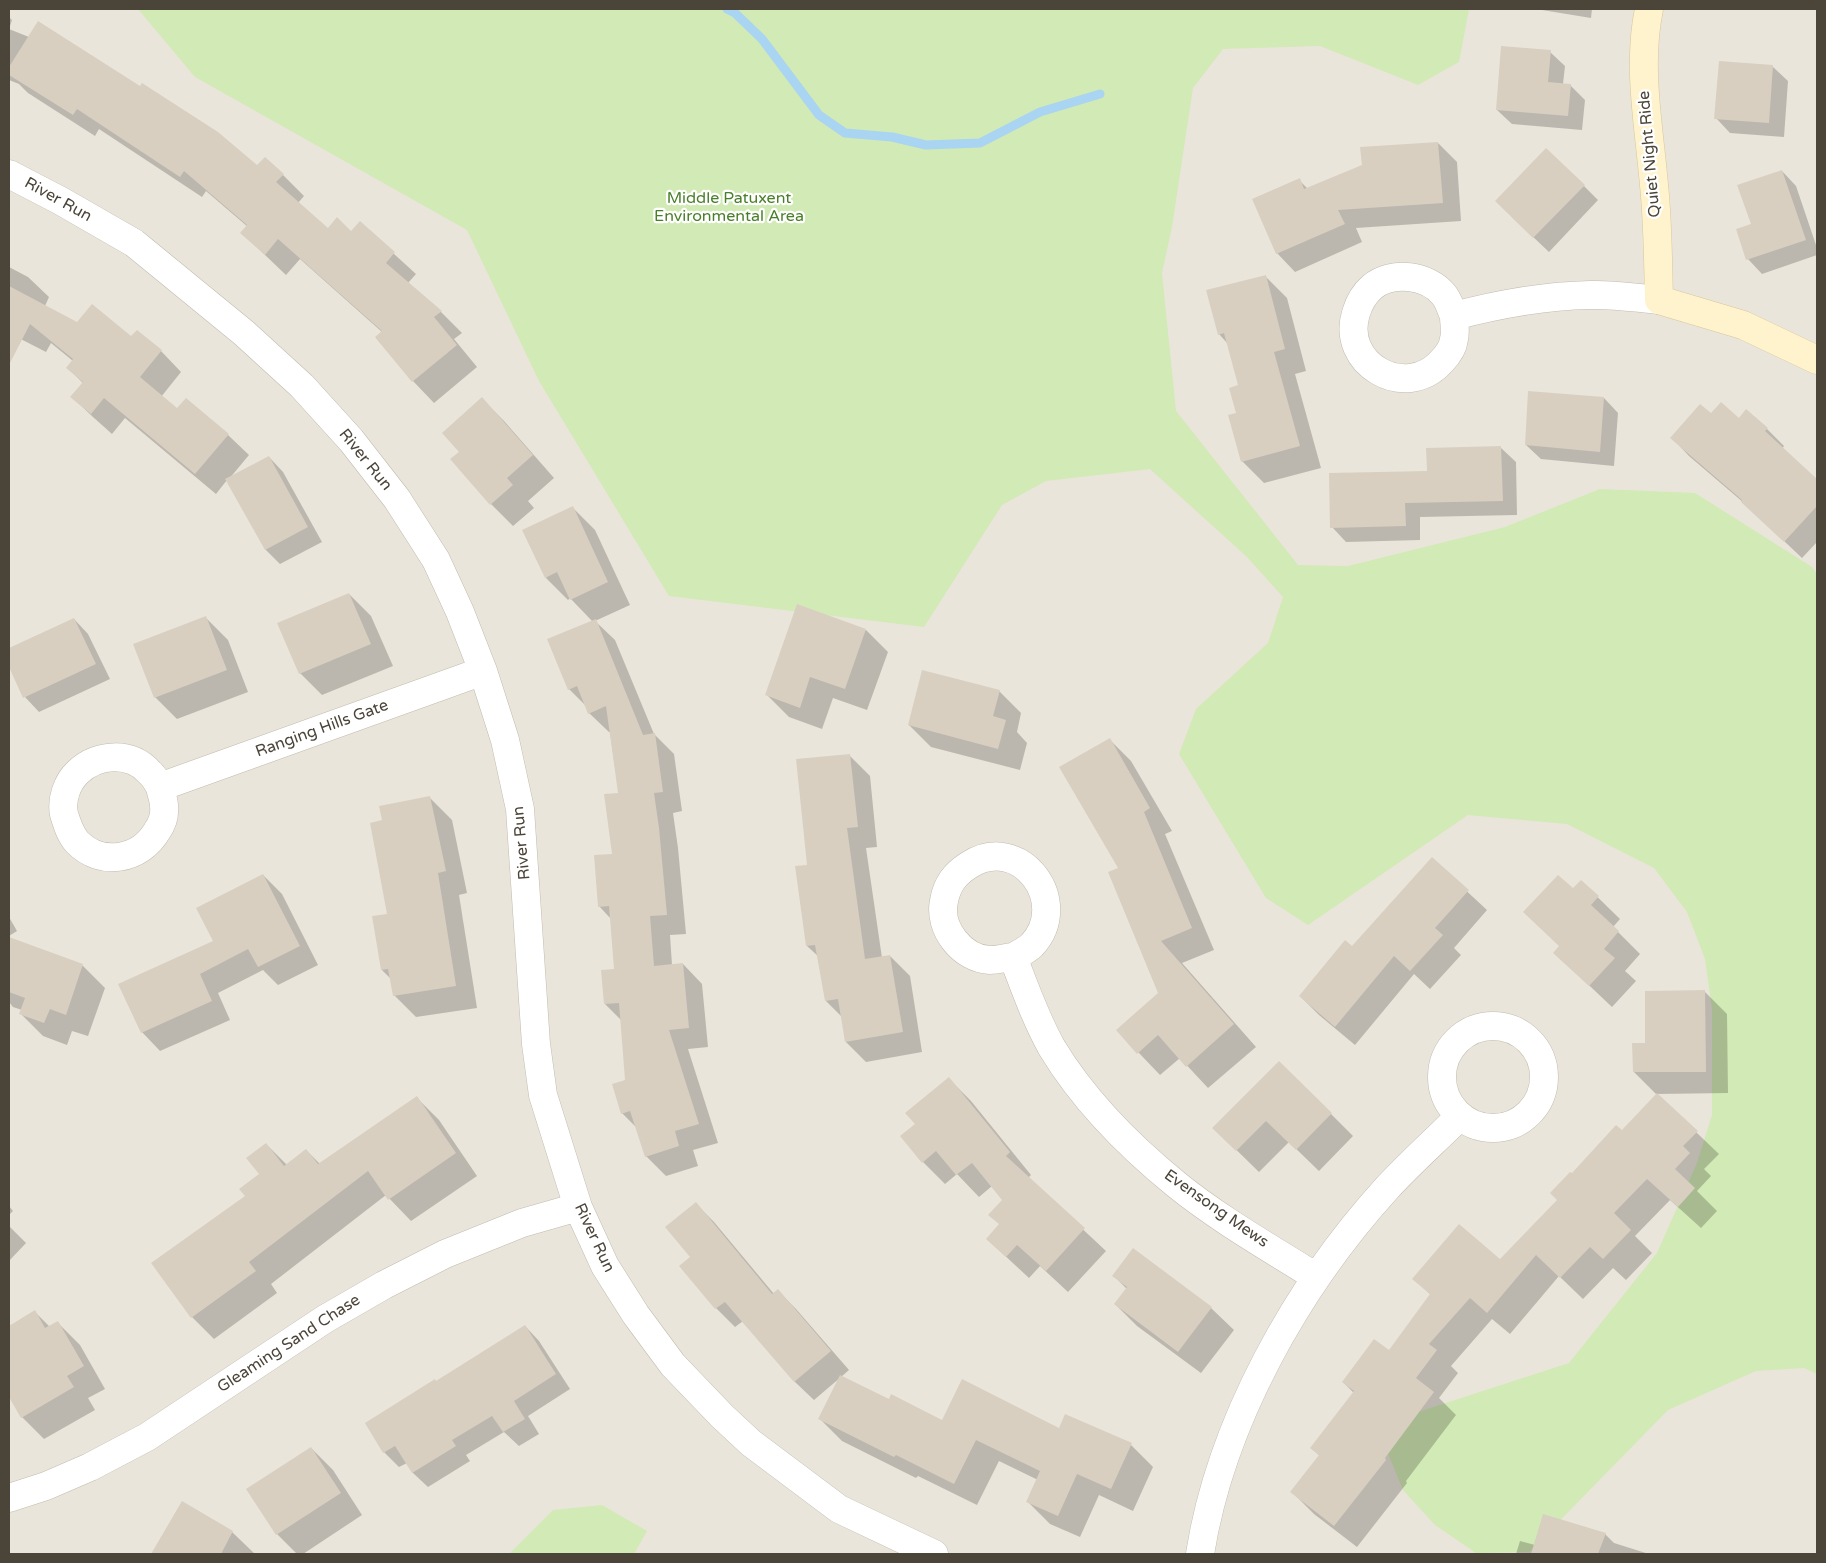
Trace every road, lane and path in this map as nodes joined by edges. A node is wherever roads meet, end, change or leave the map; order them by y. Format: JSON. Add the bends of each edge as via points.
{"nodes":[{"id":1,"x":1649,"y":9,"type":"edge"},
{"id":2,"x":9,"y":174,"type":"edge"},
{"id":3,"x":1659,"y":300,"type":"junction"},
{"id":4,"x":1454,"y":316,"type":"dead end"},
{"id":5,"x":1817,"y":360,"type":"edge"},
{"id":6,"x":483,"y":671,"type":"junction"},
{"id":7,"x":160,"y":787,"type":"dead end"},
{"id":8,"x":1013,"y":958,"type":"dead end"},
{"id":9,"x":1460,"y":1116,"type":"dead end"},
{"id":10,"x":578,"y":1207,"type":"junction"},
{"id":11,"x":1316,"y":1277,"type":"junction"},
{"id":12,"x":9,"y":1498,"type":"edge"},
{"id":13,"x":934,"y":1554,"type":"edge"},
{"id":14,"x":1200,"y":1554,"type":"edge"}],
"edges":[{"from":1,"to":3,"type":"street","name":"Quiet Night Ride","via":[[1643,77],[1655,185]]},
{"from":2,"to":6,"type":"street","name":"River Run","via":[[62,200],[134,244],[244,333],[302,386],[351,440],[397,499],[436,560]]},
{"from":3,"to":4,"type":"street","via":[[1591,294],[1494,305]]},
{"from":3,"to":5,"type":"street","via":[[1743,325]]},
{"from":6,"to":7,"type":"street","name":"Ranging Hills Gate"},
{"from":6,"to":10,"type":"street","name":"River Run","via":[[505,740],[520,809],[536,1044],[543,1095]]},
{"from":8,"to":11,"type":"street","name":"Evensong Mews","via":[[1052,1046],[1075,1083],[1103,1116],[1178,1186]]},
{"from":9,"to":11,"type":"street","via":[[1388,1188]]},
{"from":10,"to":12,"type":"street","name":"Gleaming Sand Chase","via":[[522,1223],[445,1254],[384,1285],[325,1319],[147,1437],[90,1467]]},
{"from":10,"to":13,"type":"street","name":"River Run","via":[[605,1266],[636,1315],[673,1365],[722,1416],[751,1444],[839,1509]]},
{"from":11,"to":14,"type":"street","via":[[1259,1376],[1238,1425],[1219,1472]]}]}
